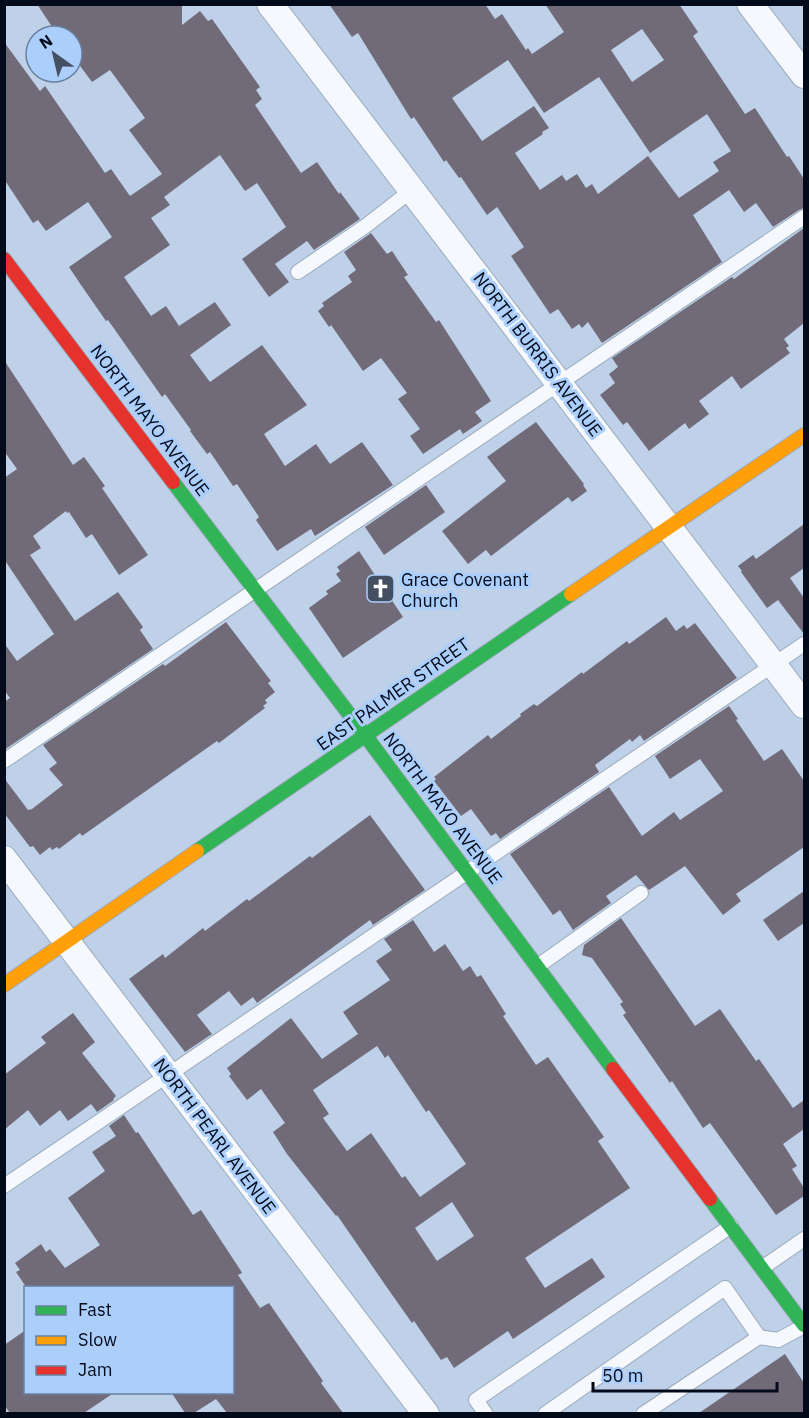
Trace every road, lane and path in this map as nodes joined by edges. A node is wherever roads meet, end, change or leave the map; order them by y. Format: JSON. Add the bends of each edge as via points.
{"nodes":[{"id":1,"x":270,"y":4,"type":"edge"},
{"id":2,"x":750,"y":4,"type":"edge"},
{"id":3,"x":804,"y":75,"type":"edge"},
{"id":4,"x":412,"y":190,"type":"junction"},
{"id":5,"x":804,"y":217,"type":"edge"},
{"id":6,"x":4,"y":259,"type":"edge"},
{"id":7,"x":298,"y":272,"type":"dead end"},
{"id":8,"x":559,"y":383,"type":"junction"},
{"id":9,"x":804,"y":435,"type":"edge"},
{"id":10,"x":669,"y":526,"type":"junction"},
{"id":11,"x":255,"y":589,"type":"junction"},
{"id":12,"x":804,"y":644,"type":"edge"},
{"id":13,"x":774,"y":665,"type":"junction"},
{"id":14,"x":804,"y":705,"type":"edge"},
{"id":15,"x":365,"y":735,"type":"junction"},
{"id":16,"x":4,"y":761,"type":"edge"},
{"id":17,"x":4,"y":859,"type":"edge"},
{"id":18,"x":468,"y":872,"type":"junction"},
{"id":19,"x":641,"y":893,"type":"dead end"},
{"id":20,"x":68,"y":942,"type":"junction"},
{"id":21,"x":538,"y":966,"type":"junction"},
{"id":22,"x":4,"y":985,"type":"edge"},
{"id":23,"x":170,"y":1076,"type":"junction"},
{"id":24,"x":4,"y":1186,"type":"edge"},
{"id":25,"x":730,"y":1226,"type":"junction"},
{"id":26,"x":803,"y":1243,"type":"edge"},
{"id":27,"x":762,"y":1268,"type":"junction"},
{"id":28,"x":804,"y":1325,"type":"edge"},
{"id":29,"x":759,"y":1337,"type":"junction"},
{"id":30,"x":426,"y":1413,"type":"edge"},
{"id":31,"x":486,"y":1413,"type":"edge"},
{"id":32,"x":545,"y":1413,"type":"edge"},
{"id":33,"x":643,"y":1413,"type":"edge"}],
"edges":[{"from":1,"to":4,"type":"street","name":"NORTH BURRIS AVENUE"},
{"from":2,"to":3,"type":"street"},
{"from":4,"to":7,"type":"lane"},
{"from":4,"to":8,"type":"street","name":"NORTH BURRIS AVENUE"},
{"from":5,"to":8,"type":"lane"},
{"from":6,"to":11,"type":"street","name":"NORTH MAYO AVENUE"},
{"from":8,"to":10,"type":"street","name":"NORTH BURRIS AVENUE"},
{"from":8,"to":11,"type":"lane"},
{"from":9,"to":10,"type":"street","name":"EAST PALMER STREET"},
{"from":10,"to":13,"type":"street","name":"NORTH BURRIS AVENUE"},
{"from":10,"to":15,"type":"street","name":"EAST PALMER STREET"},
{"from":11,"to":15,"type":"street","name":"NORTH MAYO AVENUE"},
{"from":11,"to":16,"type":"lane"},
{"from":12,"to":13,"type":"lane"},
{"from":13,"to":14,"type":"street","name":"NORTH BURRIS AVENUE"},
{"from":13,"to":18,"type":"lane"},
{"from":15,"to":18,"type":"street","name":"NORTH MAYO AVENUE"},
{"from":15,"to":20,"type":"street","name":"EAST PALMER STREET"},
{"from":17,"to":20,"type":"street","name":"NORTH PEARL AVENUE"},
{"from":18,"to":21,"type":"street","name":"NORTH MAYO AVENUE"},
{"from":18,"to":23,"type":"lane"},
{"from":19,"to":21,"type":"lane"},
{"from":20,"to":22,"type":"street","name":"EAST PALMER STREET"},
{"from":20,"to":23,"type":"street","name":"NORTH PEARL AVENUE"},
{"from":21,"to":25,"type":"street","name":"NORTH MAYO AVENUE"},
{"from":23,"to":24,"type":"lane"},
{"from":23,"to":30,"type":"street","name":"NORTH PEARL AVENUE"},
{"from":25,"to":27,"type":"street","name":"NORTH MAYO AVENUE"},
{"from":25,"to":31,"type":"lane","via":[[476,1400]]},
{"from":26,"to":27,"type":"lane"},
{"from":27,"to":28,"type":"street","name":"NORTH MAYO AVENUE"},
{"from":28,"to":29,"type":"lane","via":[[777,1340]]},
{"from":29,"to":32,"type":"lane","via":[[725,1288]]},
{"from":29,"to":33,"type":"lane"}]}
